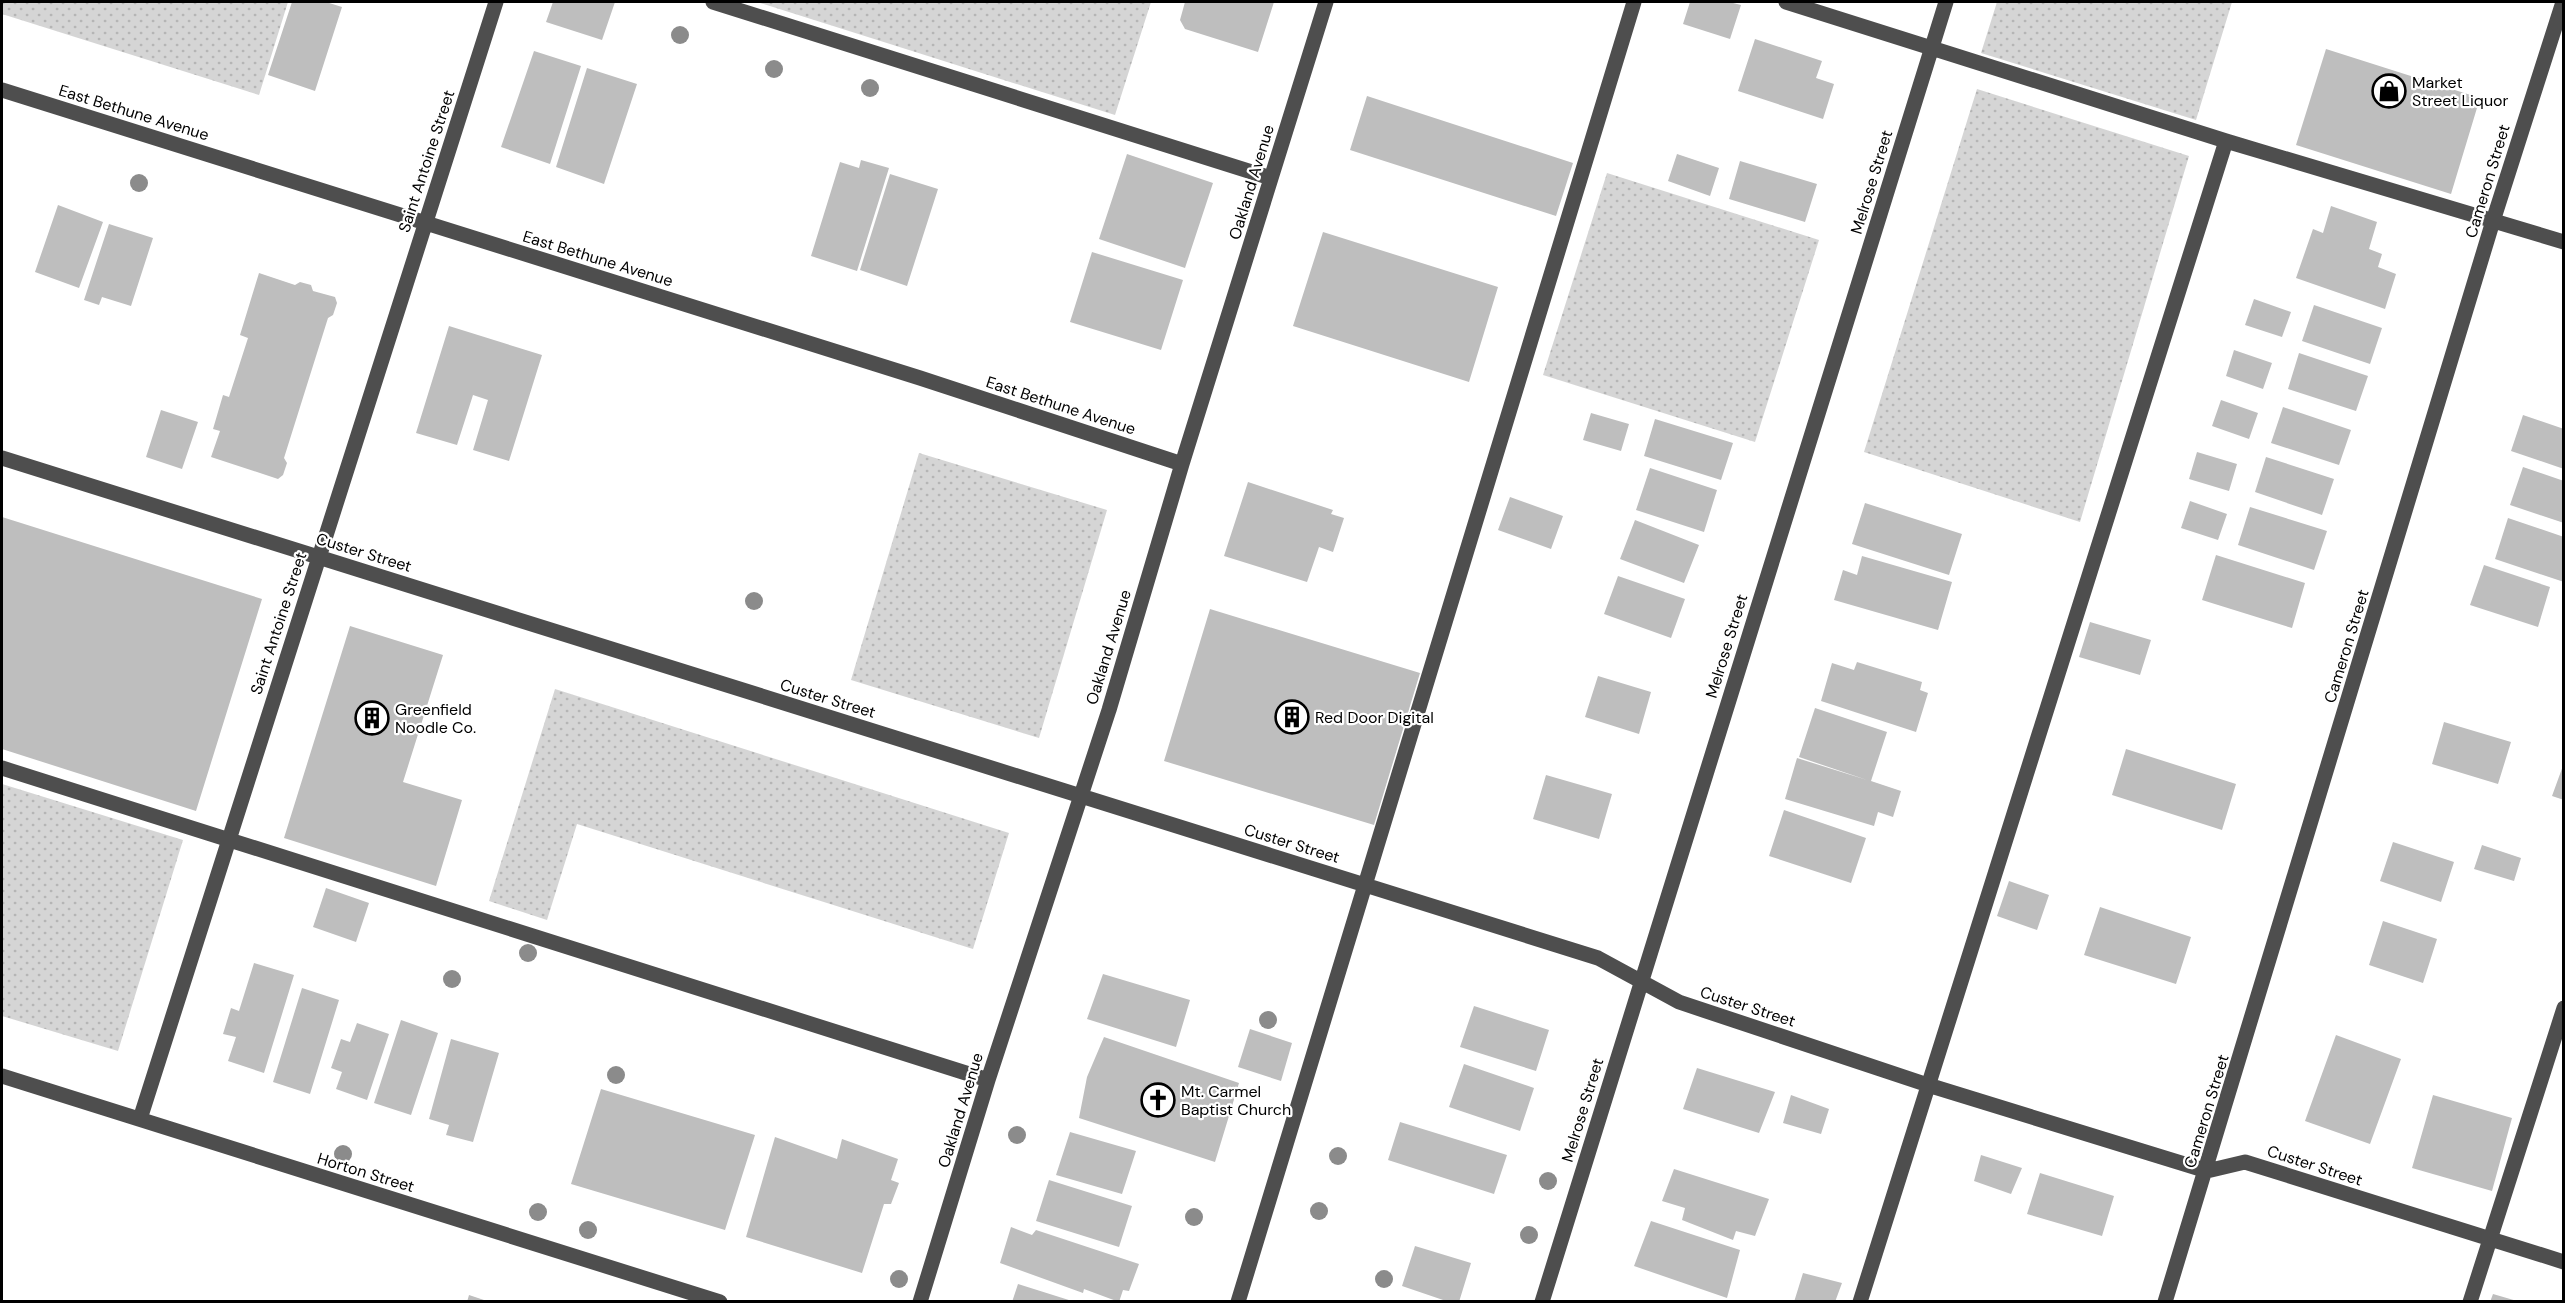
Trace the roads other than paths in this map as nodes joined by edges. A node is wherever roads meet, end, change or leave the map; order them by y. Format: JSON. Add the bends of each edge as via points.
{"nodes":[{"id":1,"x":496,"y":2,"type":"edge"},
{"id":2,"x":713,"y":2,"type":"edge"},
{"id":3,"x":1326,"y":2,"type":"edge"},
{"id":4,"x":1634,"y":2,"type":"edge"},
{"id":5,"x":1786,"y":2,"type":"edge"},
{"id":6,"x":1946,"y":2,"type":"edge"},
{"id":7,"x":2563,"y":2,"type":"edge"},
{"id":8,"x":1931,"y":49,"type":"junction"},
{"id":9,"x":2,"y":90,"type":"edge"},
{"id":10,"x":2226,"y":141,"type":"junction"},
{"id":11,"x":1271,"y":178,"type":"junction"},
{"id":12,"x":2493,"y":221,"type":"junction"},
{"id":13,"x":426,"y":223,"type":"junction"},
{"id":14,"x":2564,"y":242,"type":"edge"},
{"id":15,"x":2,"y":458,"type":"edge"},
{"id":16,"x":1182,"y":464,"type":"junction"},
{"id":17,"x":318,"y":557,"type":"junction"},
{"id":18,"x":2,"y":768,"type":"edge"},
{"id":19,"x":1080,"y":795,"type":"junction"},
{"id":20,"x":229,"y":839,"type":"junction"},
{"id":21,"x":1365,"y":885,"type":"junction"},
{"id":22,"x":1640,"y":981,"type":"junction"},
{"id":23,"x":2564,"y":1008,"type":"edge"},
{"id":24,"x":2,"y":1076,"type":"edge"},
{"id":25,"x":988,"y":1080,"type":"junction"},
{"id":26,"x":1928,"y":1085,"type":"junction"},
{"id":27,"x":140,"y":1119,"type":"junction"},
{"id":28,"x":2207,"y":1172,"type":"junction"},
{"id":29,"x":2489,"y":1239,"type":"junction"},
{"id":30,"x":2564,"y":1262,"type":"edge"},
{"id":31,"x":720,"y":1302,"type":"edge"},
{"id":32,"x":920,"y":1302,"type":"edge"},
{"id":33,"x":1238,"y":1302,"type":"edge"},
{"id":34,"x":1542,"y":1302,"type":"edge"},
{"id":35,"x":1860,"y":1302,"type":"edge"},
{"id":36,"x":2165,"y":1302,"type":"edge"},
{"id":37,"x":2470,"y":1302,"type":"edge"}],
"edges":[{"from":1,"to":13,"type":"street","name":"Saint Antoine Street"},
{"from":2,"to":11,"type":"street"},
{"from":3,"to":11,"type":"street","name":"Oakland Avenue"},
{"from":4,"to":21,"type":"street"},
{"from":5,"to":8,"type":"street"},
{"from":6,"to":8,"type":"street","name":"Melrose Street"},
{"from":7,"to":12,"type":"street","name":"Cameron Street"},
{"from":8,"to":10,"type":"street"},
{"from":8,"to":22,"type":"street","name":"Melrose Street"},
{"from":9,"to":13,"type":"street","name":"East Bethune Avenue"},
{"from":10,"to":12,"type":"street"},
{"from":10,"to":26,"type":"street"},
{"from":11,"to":16,"type":"street","name":"Oakland Avenue"},
{"from":12,"to":14,"type":"street"},
{"from":12,"to":28,"type":"street","name":"Cameron Street"},
{"from":13,"to":16,"type":"street","name":"East Bethune Avenue"},
{"from":13,"to":17,"type":"street","name":"Saint Antoine Street"},
{"from":15,"to":17,"type":"street","name":"Custer Street"},
{"from":16,"to":19,"type":"street","name":"Oakland Avenue"},
{"from":17,"to":19,"type":"street","name":"Custer Street"},
{"from":17,"to":20,"type":"street","name":"Saint Antoine Street"},
{"from":18,"to":20,"type":"street"},
{"from":19,"to":21,"type":"street","name":"Custer Street"},
{"from":19,"to":25,"type":"street","name":"Oakland Avenue"},
{"from":20,"to":25,"type":"street"},
{"from":20,"to":27,"type":"street","name":"Saint Antoine Street"},
{"from":21,"to":22,"type":"street","name":"Custer Street","via":[[1598,958]]},
{"from":21,"to":33,"type":"street"},
{"from":22,"to":26,"type":"street","name":"Custer Street","via":[[1679,1002]]},
{"from":22,"to":34,"type":"street","name":"Melrose Street"},
{"from":23,"to":29,"type":"street"},
{"from":24,"to":27,"type":"street","name":"Horton Street"},
{"from":25,"to":32,"type":"street","name":"Oakland Avenue"},
{"from":26,"to":28,"type":"street","name":"Custer Street"},
{"from":26,"to":35,"type":"street"},
{"from":27,"to":31,"type":"street","name":"Horton Street"},
{"from":28,"to":29,"type":"street","name":"Custer Street","via":[[2245,1162]]},
{"from":28,"to":36,"type":"street","name":"Cameron Street"},
{"from":29,"to":30,"type":"street","name":"Custer Street"},
{"from":29,"to":37,"type":"street"}]}
